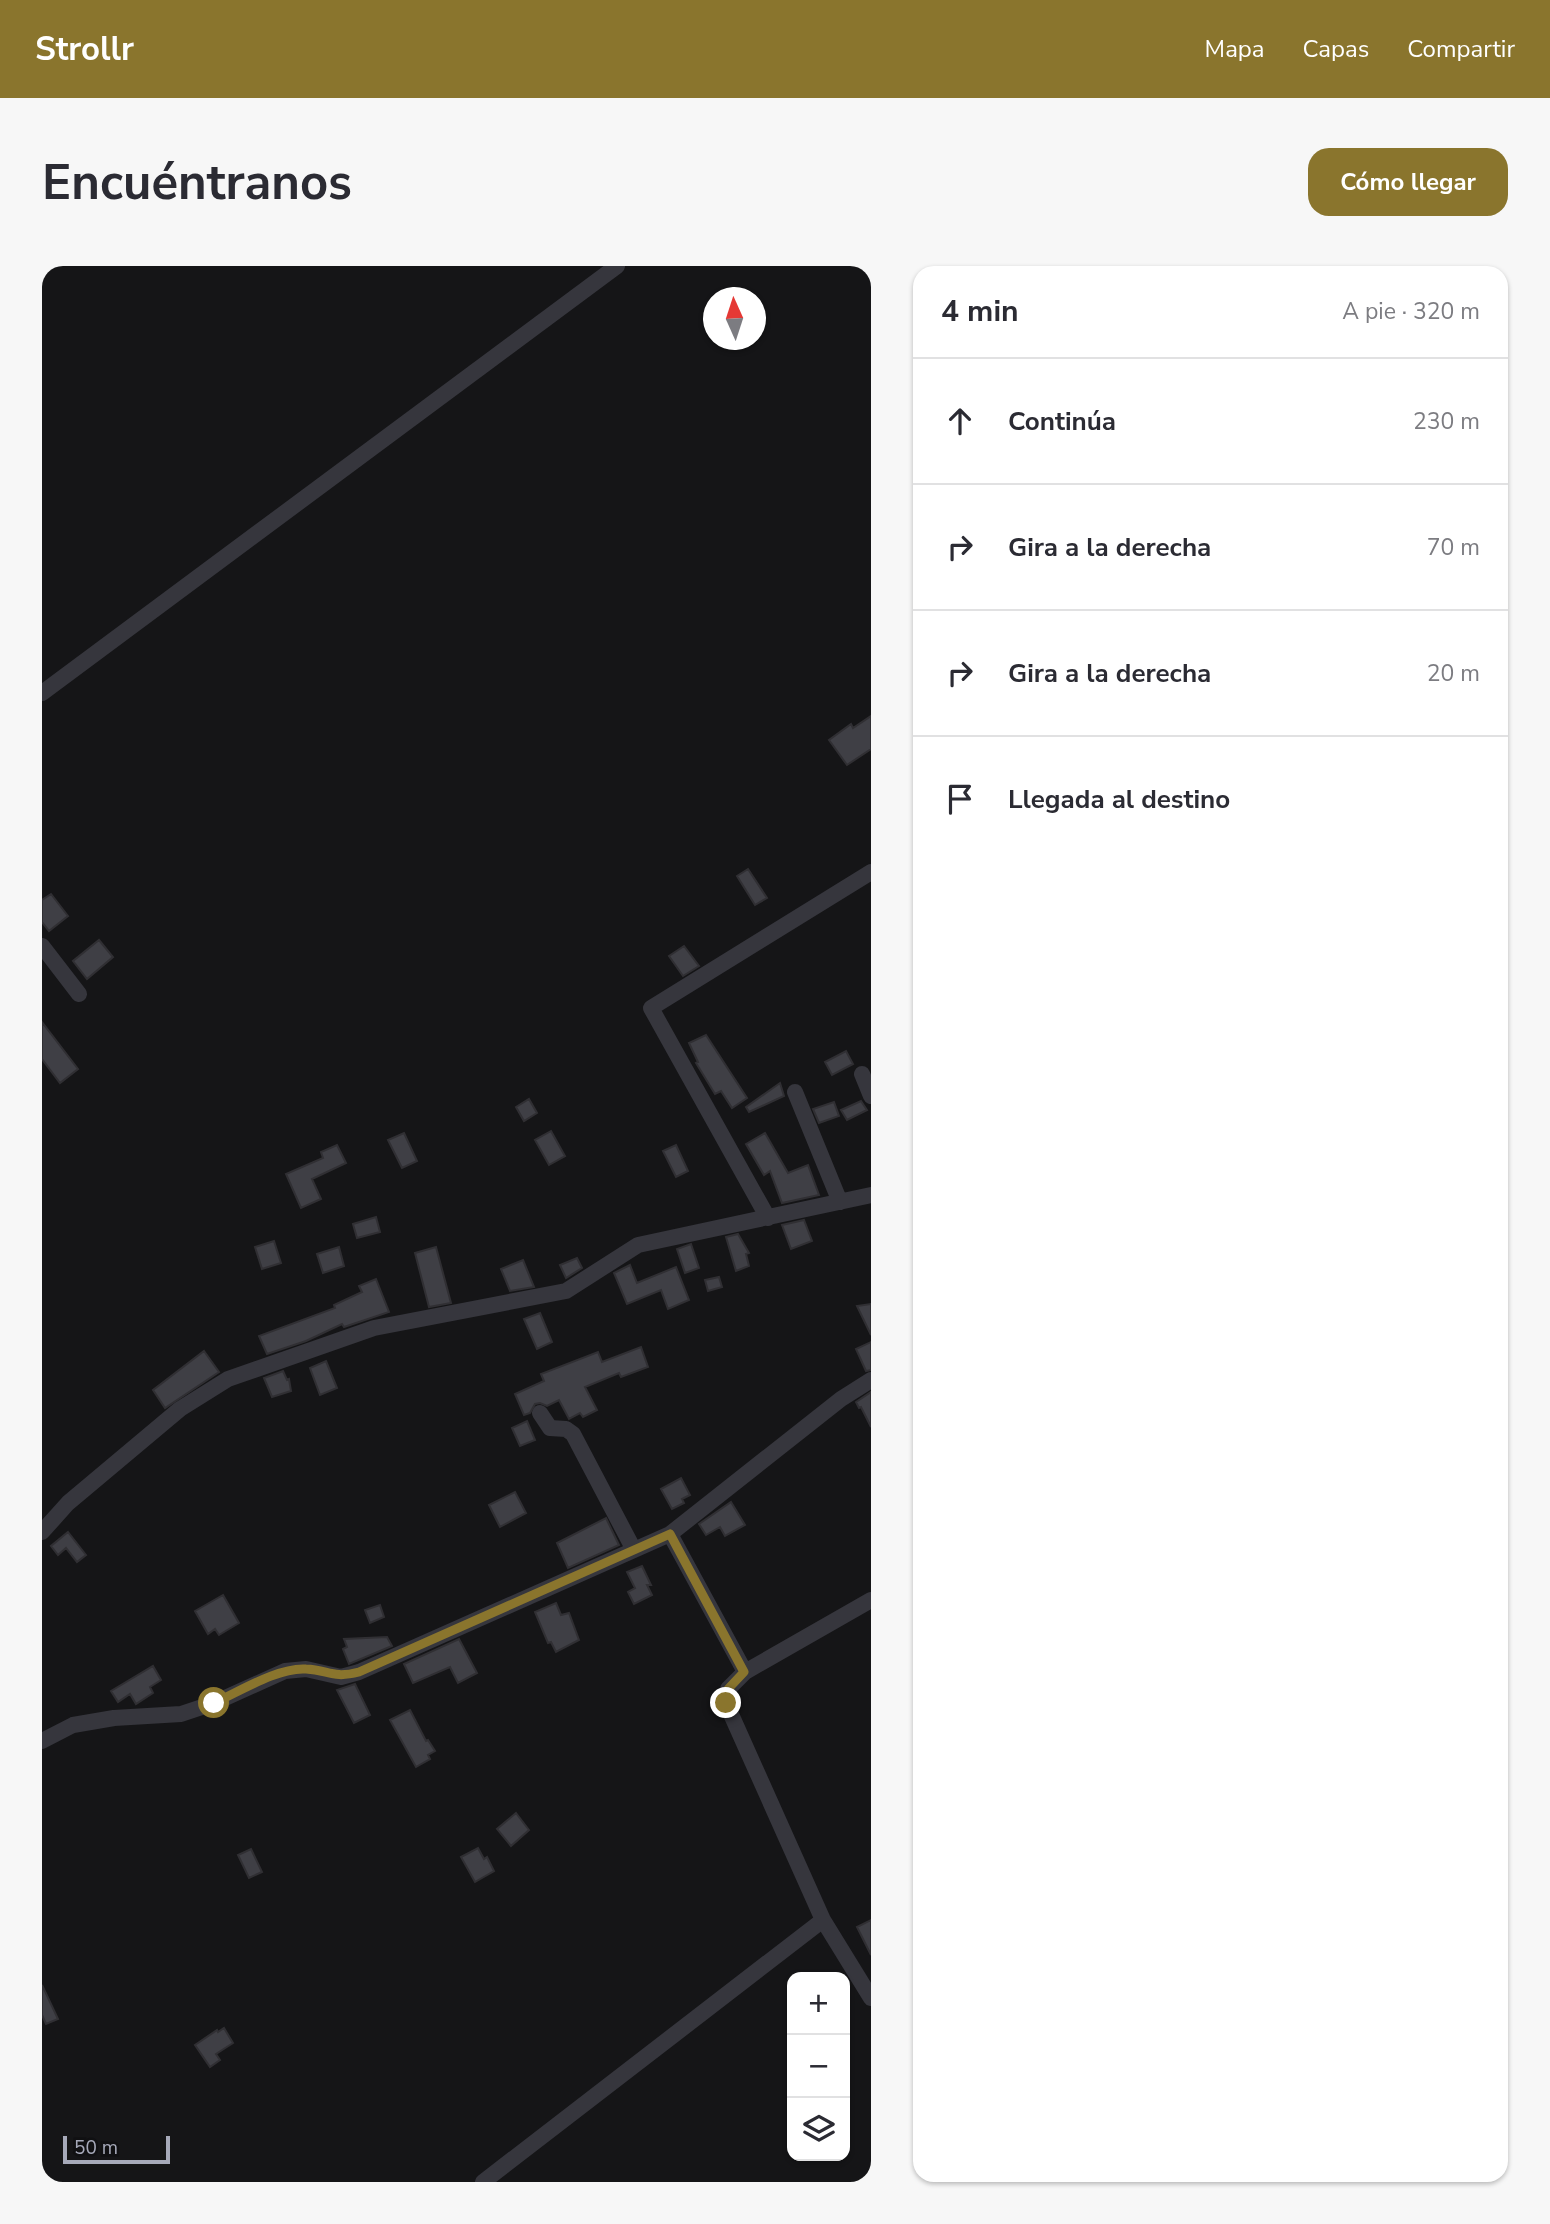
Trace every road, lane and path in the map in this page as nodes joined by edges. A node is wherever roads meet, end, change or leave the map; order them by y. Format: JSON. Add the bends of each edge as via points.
{"nodes":[{"id":1,"x":617,"y":266,"type":"edge"},
{"id":2,"x":42,"y":693,"type":"edge"},
{"id":3,"x":871,"y":872,"type":"edge"},
{"id":4,"x":42,"y":946,"type":"edge"},
{"id":5,"x":79,"y":994,"type":"dead end"},
{"id":6,"x":862,"y":1074,"type":"dead end"},
{"id":7,"x":796,"y":1092,"type":"dead end"},
{"id":8,"x":871,"y":1096,"type":"edge"},
{"id":9,"x":871,"y":1195,"type":"edge"},
{"id":10,"x":840,"y":1202,"type":"junction"},
{"id":11,"x":768,"y":1218,"type":"junction"},
{"id":12,"x":871,"y":1380,"type":"edge"},
{"id":13,"x":540,"y":1413,"type":"dead end"},
{"id":14,"x":42,"y":1532,"type":"edge"},
{"id":15,"x":670,"y":1534,"type":"junction"},
{"id":16,"x":634,"y":1550,"type":"junction"},
{"id":17,"x":871,"y":1600,"type":"edge"},
{"id":18,"x":744,"y":1672,"type":"junction"},
{"id":19,"x":42,"y":1741,"type":"edge"},
{"id":20,"x":823,"y":1920,"type":"junction"},
{"id":21,"x":866,"y":1979,"type":"edge"},
{"id":22,"x":871,"y":1998,"type":"edge"},
{"id":23,"x":482,"y":2182,"type":"edge"}],
"edges":[{"from":1,"to":2,"type":"street"},
{"from":3,"to":11,"type":"street","via":[[651,1008]]},
{"from":4,"to":5,"type":"street"},
{"from":6,"to":8,"type":"street"},
{"from":7,"to":10,"type":"street"},
{"from":9,"to":10,"type":"street"},
{"from":10,"to":11,"type":"street"},
{"from":11,"to":14,"type":"street","via":[[638,1245],[566,1292],[374,1328],[228,1379],[180,1409],[68,1503]]},
{"from":12,"to":15,"type":"street"},
{"from":13,"to":16,"type":"street","via":[[550,1428],[573,1434]]},
{"from":15,"to":16,"type":"street"},
{"from":15,"to":18,"type":"street"},
{"from":16,"to":19,"type":"street","via":[[359,1672],[341,1677],[306,1669],[285,1671],[181,1714],[114,1717],[73,1725]]},
{"from":17,"to":18,"type":"street"},
{"from":18,"to":20,"type":"street","via":[[728,1689],[726,1703]]},
{"from":20,"to":21,"type":"street"},
{"from":20,"to":23,"type":"street"},
{"from":21,"to":22,"type":"street"}]}
